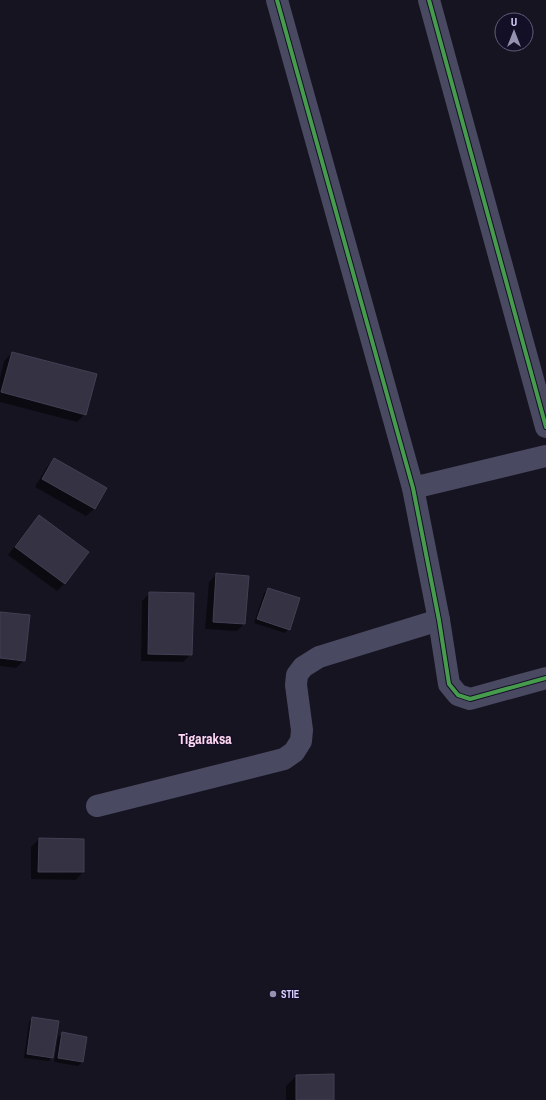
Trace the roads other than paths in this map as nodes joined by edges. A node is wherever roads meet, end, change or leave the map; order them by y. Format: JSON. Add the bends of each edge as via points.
{"nodes":[{"id":1,"x":277,"y":0,"type":"edge"},
{"id":2,"x":429,"y":0,"type":"edge"},
{"id":3,"x":546,"y":427,"type":"edge"},
{"id":4,"x":546,"y":456,"type":"edge"},
{"id":5,"x":413,"y":488,"type":"junction"},
{"id":6,"x":439,"y":620,"type":"junction"},
{"id":7,"x":546,"y":678,"type":"edge"},
{"id":8,"x":97,"y":806,"type":"dead end"}],
"edges":[{"from":1,"to":5,"type":"street"},
{"from":2,"to":3,"type":"street"},
{"from":4,"to":5,"type":"street"},
{"from":5,"to":6,"type":"street"},
{"from":6,"to":7,"type":"street","via":[[449,684],[458,695],[470,699]]},
{"from":6,"to":8,"type":"street","via":[[319,657],[303,667],[297,675],[296,685],[301,741],[294,752],[284,758]]}]}
